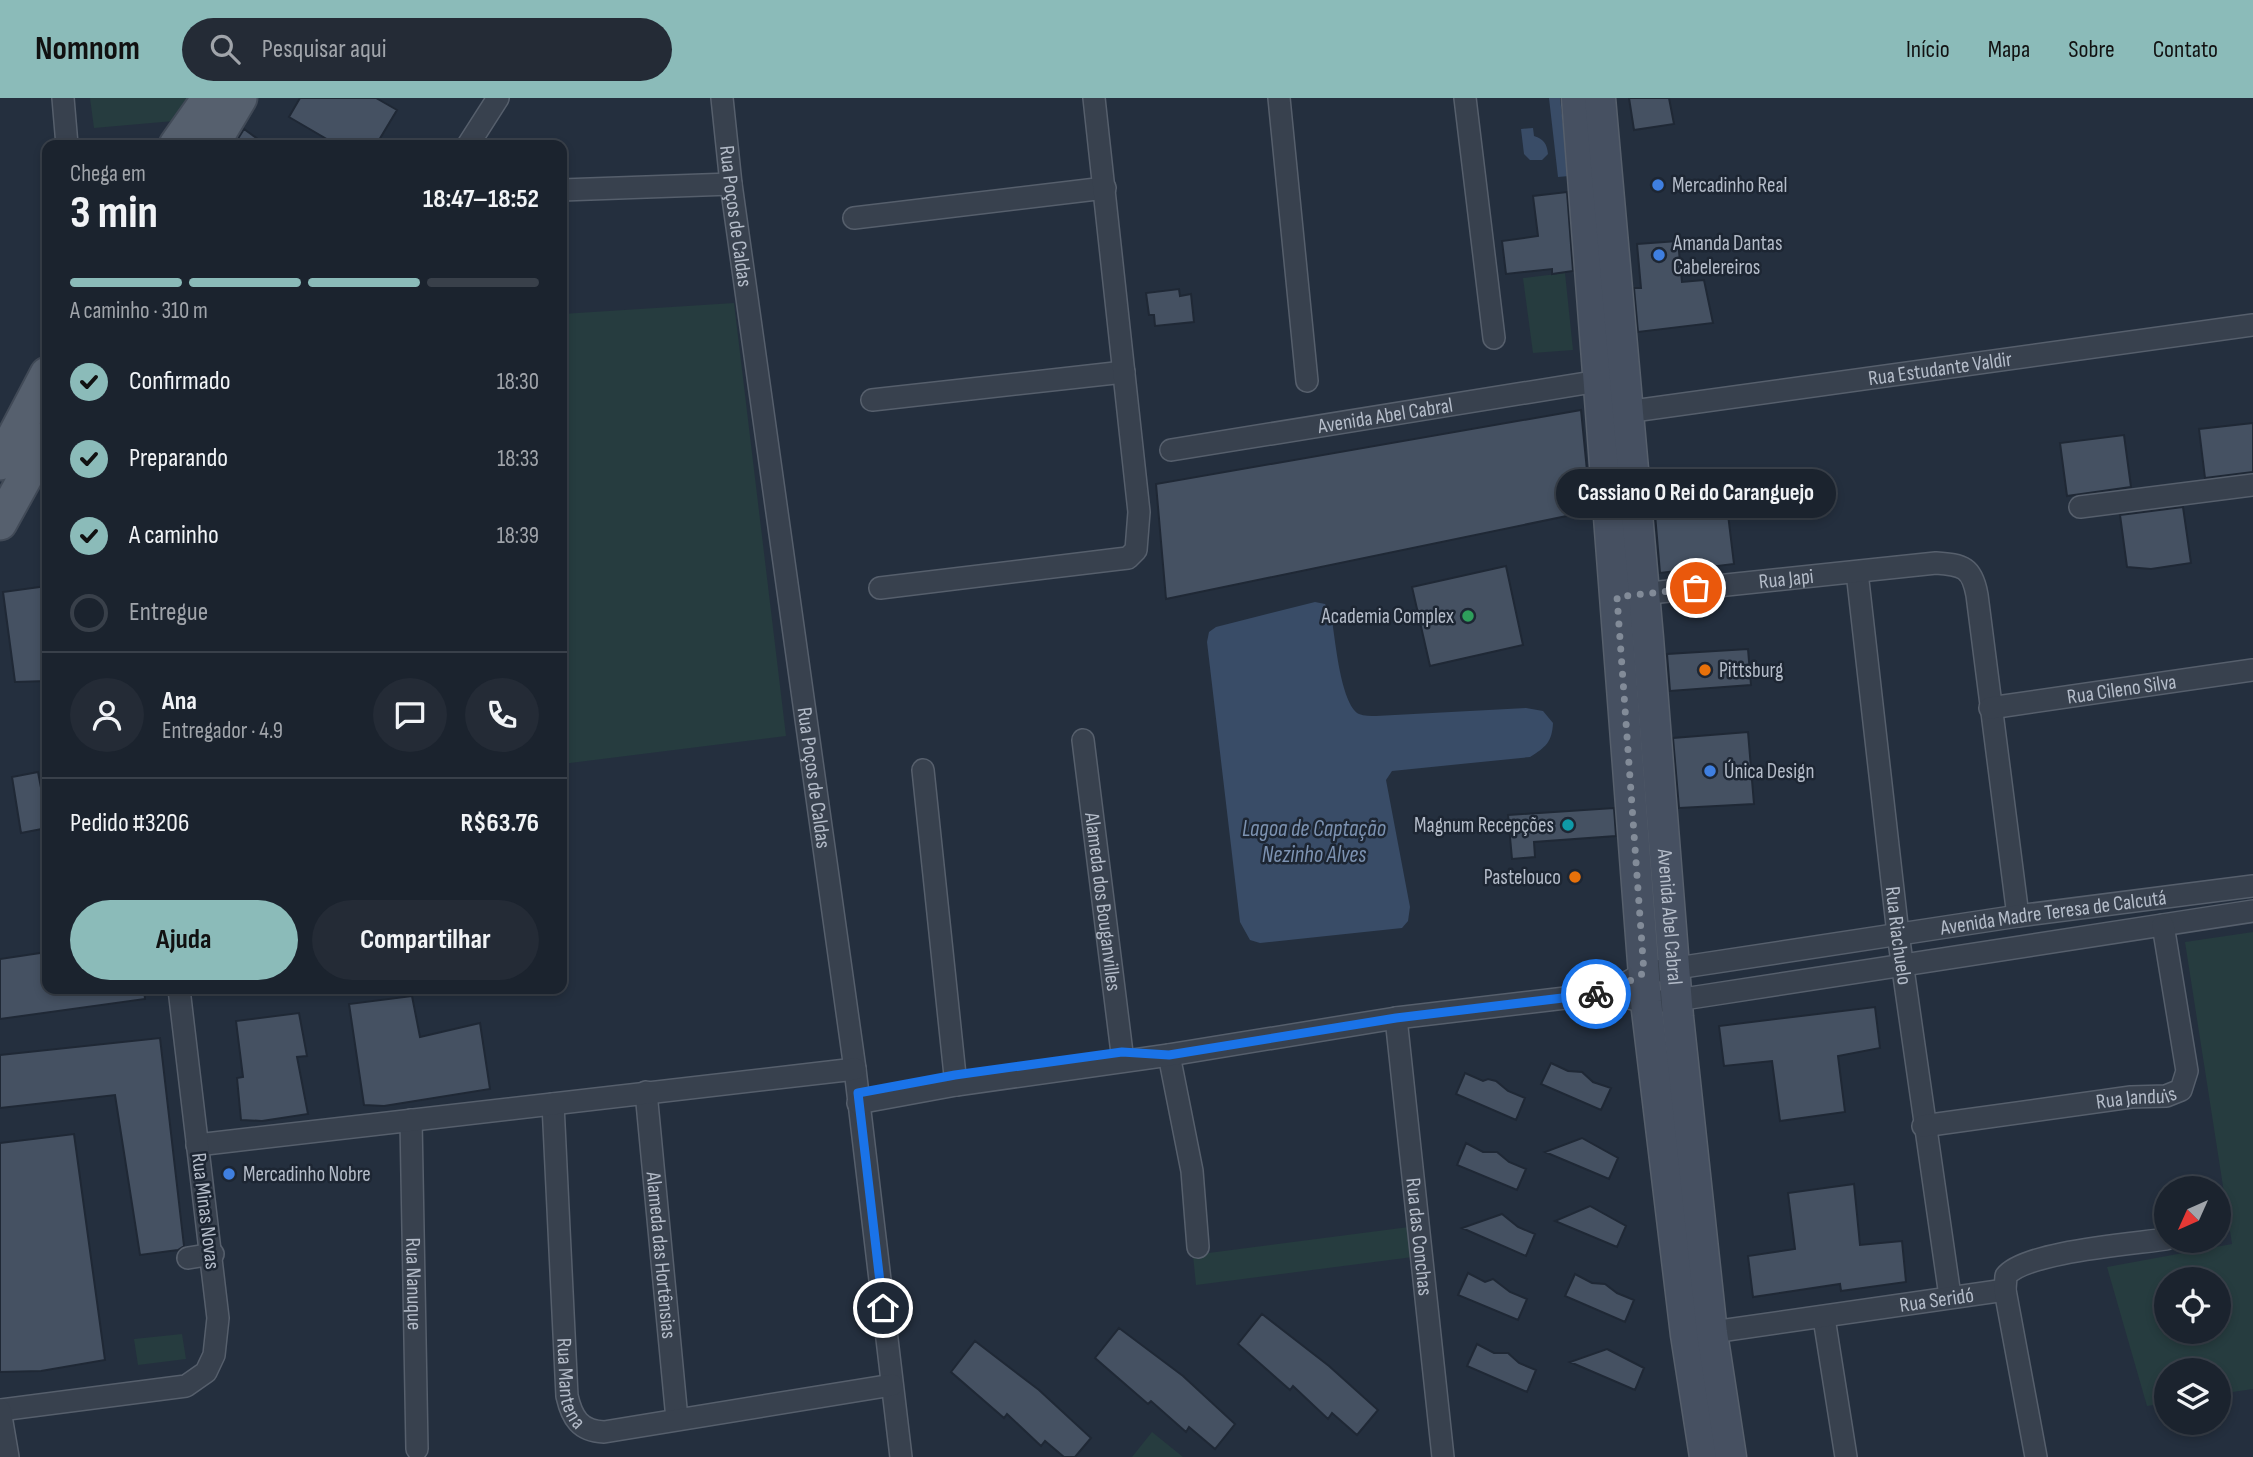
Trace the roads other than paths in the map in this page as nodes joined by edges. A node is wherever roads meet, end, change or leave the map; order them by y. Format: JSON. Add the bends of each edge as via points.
{"nodes":[{"id":1,"x":208,"y":98,"type":"edge"},
{"id":2,"x":240,"y":98,"type":"edge"},
{"id":3,"x":498,"y":98,"type":"edge"},
{"id":4,"x":722,"y":98,"type":"edge"},
{"id":5,"x":1094,"y":98,"type":"edge"},
{"id":6,"x":1279,"y":98,"type":"edge"},
{"id":7,"x":1465,"y":98,"type":"edge"},
{"id":8,"x":1577,"y":98,"type":"edge"},
{"id":9,"x":1600,"y":98,"type":"edge"},
{"id":10,"x":63,"y":102,"type":"edge"},
{"id":11,"x":67,"y":140,"type":"edge"},
{"id":12,"x":75,"y":140,"type":"edge"},
{"id":13,"x":179,"y":140,"type":"edge"},
{"id":14,"x":215,"y":140,"type":"edge"},
{"id":15,"x":471,"y":140,"type":"edge"},
{"id":16,"x":732,"y":184,"type":"junction"},
{"id":17,"x":1105,"y":188,"type":"junction"},
{"id":18,"x":567,"y":190,"type":"edge"},
{"id":19,"x":854,"y":218,"type":"dead end"},
{"id":20,"x":2253,"y":325,"type":"edge"},
{"id":21,"x":1494,"y":338,"type":"dead end"},
{"id":22,"x":1124,"y":372,"type":"junction"},
{"id":23,"x":1611,"y":379,"type":"junction"},
{"id":24,"x":1307,"y":381,"type":"dead end"},
{"id":25,"x":872,"y":400,"type":"dead end"},
{"id":26,"x":39,"y":409,"type":"edge"},
{"id":27,"x":1626,"y":412,"type":"junction"},
{"id":28,"x":42,"y":447,"type":"edge"},
{"id":29,"x":1171,"y":450,"type":"dead end"},
{"id":30,"x":0,"y":463,"type":"edge"},
{"id":31,"x":2253,"y":485,"type":"edge"},
{"id":32,"x":2080,"y":507,"type":"dead end"},
{"id":33,"x":0,"y":523,"type":"edge"},
{"id":34,"x":1857,"y":572,"type":"junction"},
{"id":35,"x":880,"y":588,"type":"dead end"},
{"id":36,"x":1630,"y":595,"type":"junction"},
{"id":37,"x":2253,"y":670,"type":"edge"},
{"id":38,"x":1990,"y":708,"type":"junction"},
{"id":39,"x":1083,"y":740,"type":"dead end"},
{"id":40,"x":923,"y":770,"type":"dead end"},
{"id":41,"x":2253,"y":886,"type":"edge"},
{"id":42,"x":2253,"y":911,"type":"edge"},
{"id":43,"x":2018,"y":916,"type":"junction"},
{"id":44,"x":2163,"y":925,"type":"junction"},
{"id":45,"x":1898,"y":934,"type":"junction"},
{"id":46,"x":1903,"y":966,"type":"junction"},
{"id":47,"x":1675,"y":969,"type":"junction"},
{"id":48,"x":1645,"y":988,"type":"junction"},
{"id":49,"x":180,"y":994,"type":"edge"},
{"id":50,"x":1677,"y":1000,"type":"junction"},
{"id":51,"x":1396,"y":1018,"type":"junction"},
{"id":52,"x":1169,"y":1055,"type":"junction"},
{"id":53,"x":1123,"y":1057,"type":"junction"},
{"id":54,"x":855,"y":1069,"type":"junction"},
{"id":55,"x":956,"y":1080,"type":"junction"},
{"id":56,"x":646,"y":1092,"type":"junction"},
{"id":57,"x":858,"y":1098,"type":"junction"},
{"id":58,"x":553,"y":1104,"type":"junction"},
{"id":59,"x":411,"y":1120,"type":"junction"},
{"id":60,"x":1923,"y":1126,"type":"junction"},
{"id":61,"x":197,"y":1145,"type":"junction"},
{"id":62,"x":2154,"y":1241,"type":"edge"},
{"id":63,"x":1198,"y":1247,"type":"dead end"},
{"id":64,"x":213,"y":1254,"type":"junction"},
{"id":65,"x":188,"y":1258,"type":"dead end"},
{"id":66,"x":2006,"y":1290,"type":"junction"},
{"id":67,"x":1950,"y":1296,"type":"junction"},
{"id":68,"x":1824,"y":1318,"type":"junction"},
{"id":69,"x":1699,"y":1334,"type":"junction"},
{"id":70,"x":892,"y":1385,"type":"junction"},
{"id":71,"x":0,"y":1410,"type":"edge"},
{"id":72,"x":677,"y":1419,"type":"junction"},
{"id":73,"x":417,"y":1449,"type":"dead end"},
{"id":74,"x":8,"y":1457,"type":"edge"},
{"id":75,"x":901,"y":1457,"type":"edge"},
{"id":76,"x":1443,"y":1457,"type":"edge"},
{"id":77,"x":1705,"y":1457,"type":"edge"},
{"id":78,"x":1731,"y":1457,"type":"edge"},
{"id":79,"x":1846,"y":1457,"type":"edge"},
{"id":80,"x":2036,"y":1457,"type":"edge"}],
"edges":[{"from":1,"to":13,"type":"main road"},
{"from":2,"to":14,"type":"main road"},
{"from":3,"to":15,"type":"street"},
{"from":4,"to":16,"type":"street","name":"Rua Poços de Caldas"},
{"from":5,"to":17,"type":"street"},
{"from":6,"to":24,"type":"street"},
{"from":7,"to":21,"type":"street"},
{"from":8,"to":23,"type":"main road","name":"Avenida Abel Cabral","via":[[1585,233]]},
{"from":9,"to":23,"type":"main road","name":"Avenida Abel Cabral"},
{"from":10,"to":11,"type":"street"},
{"from":10,"to":12,"type":"street"},
{"from":16,"to":18,"type":"street"},
{"from":16,"to":54,"type":"street","name":"Rua Poços de Caldas"},
{"from":17,"to":19,"type":"street"},
{"from":17,"to":22,"type":"street"},
{"from":20,"to":27,"type":"street","name":"Rua Estudante Valdir"},
{"from":22,"to":25,"type":"street"},
{"from":22,"to":35,"type":"street","via":[[1139,512],[1139,541],[1132,556]]},
{"from":23,"to":27,"type":"main road","name":"Avenida Abel Cabral"},
{"from":23,"to":29,"type":"street","name":"Avenida Abel Cabral"},
{"from":23,"to":36,"type":"main road","name":"Avenida Abel Cabral"},
{"from":26,"to":30,"type":"main road"},
{"from":27,"to":36,"type":"main road","name":"Avenida Abel Cabral"},
{"from":28,"to":33,"type":"main road"},
{"from":31,"to":32,"type":"street"},
{"from":34,"to":36,"type":"street","name":"Rua Japi"},
{"from":34,"to":38,"type":"street","name":"Rua Japi","via":[[1913,565],[1953,564],[1966,569],[1974,578]]},
{"from":34,"to":45,"type":"street","name":"Rua Riachuelo"},
{"from":36,"to":47,"type":"main road","name":"Avenida Abel Cabral"},
{"from":36,"to":48,"type":"main road","name":"Avenida Abel Cabral"},
{"from":37,"to":38,"type":"street","name":"Rua Cileno Silva"},
{"from":38,"to":43,"type":"street","name":"Rua Japi"},
{"from":39,"to":53,"type":"street","name":"Alameda dos Bouganvilles"},
{"from":40,"to":55,"type":"street"},
{"from":41,"to":43,"type":"street","name":"Avenida Madre Teresa de Calcutá"},
{"from":42,"to":44,"type":"street","name":"Avenida Madre Teresa de Calcutá"},
{"from":43,"to":45,"type":"street","name":"Avenida Madre Teresa de Calcutá"},
{"from":44,"to":46,"type":"street","name":"Avenida Madre Teresa de Calcutá"},
{"from":44,"to":60,"type":"street","name":"Rua Janduis","via":[[2187,1071],[2181,1090],[2166,1096]]},
{"from":45,"to":46,"type":"street","name":"Rua Riachuelo"},
{"from":45,"to":47,"type":"street","name":"Avenida Madre Teresa de Calcutá"},
{"from":46,"to":50,"type":"street","name":"Avenida Madre Teresa de Calcutá"},
{"from":46,"to":60,"type":"street","name":"Rua Riachuelo"},
{"from":47,"to":48,"type":"street","name":"Avenida Madre Teresa de Calcutá"},
{"from":47,"to":50,"type":"main road","name":"Avenida Abel Cabral"},
{"from":48,"to":50,"type":"street","name":"Avenida Madre Teresa de Calcutá"},
{"from":48,"to":51,"type":"street","name":"Avenida Madre Teresa de Calcutá"},
{"from":48,"to":69,"type":"main road","name":"Avenida Abel Cabral"},
{"from":49,"to":61,"type":"street","name":"Rua Minas Novas"},
{"from":50,"to":69,"type":"main road","name":"Avenida Abel Cabral"},
{"from":51,"to":52,"type":"street","name":"Avenida Madre Teresa de Calcutá"},
{"from":51,"to":76,"type":"street","name":"Rua das Conchas"},
{"from":52,"to":53,"type":"street","name":"Avenida Madre Teresa de Calcutá"},
{"from":52,"to":63,"type":"street","via":[[1192,1171]]},
{"from":53,"to":55,"type":"street","name":"Avenida Madre Teresa de Calcutá"},
{"from":54,"to":56,"type":"street"},
{"from":54,"to":57,"type":"street","name":"Rua Poços de Caldas"},
{"from":55,"to":57,"type":"street","name":"Avenida Madre Teresa de Calcutá"},
{"from":56,"to":58,"type":"street"},
{"from":56,"to":72,"type":"street","name":"Alameda das Hortênsias"},
{"from":57,"to":70,"type":"street","name":"Rua Poços de Caldas"},
{"from":58,"to":59,"type":"street"},
{"from":58,"to":72,"type":"street","name":"Rua Mantena","via":[[570,1409],[583,1428],[593,1432]]},
{"from":59,"to":61,"type":"street"},
{"from":59,"to":73,"type":"street","name":"Rua Nanuque"},
{"from":60,"to":67,"type":"street","name":"Rua Riachuelo"},
{"from":61,"to":64,"type":"street","name":"Rua Minas Novas"},
{"from":62,"to":66,"type":"street","via":[[2026,1261],[2006,1276]]},
{"from":64,"to":65,"type":"street"},
{"from":64,"to":71,"type":"street","name":"Rua Minas Novas","via":[[218,1318],[214,1355],[206,1372],[186,1386],[54,1414]]},
{"from":66,"to":67,"type":"street","name":"Rua Seridó"},
{"from":66,"to":80,"type":"street"},
{"from":67,"to":68,"type":"street","name":"Rua Seridó"},
{"from":68,"to":69,"type":"street","name":"Rua Seridó"},
{"from":68,"to":79,"type":"street"},
{"from":69,"to":77,"type":"main road","name":"Avenida Abel Cabral"},
{"from":69,"to":78,"type":"main road","name":"Avenida Abel Cabral"},
{"from":70,"to":72,"type":"street","name":"Rua Mantena"},
{"from":70,"to":75,"type":"street","name":"Rua Poços de Caldas"},
{"from":71,"to":74,"type":"street"}]}
